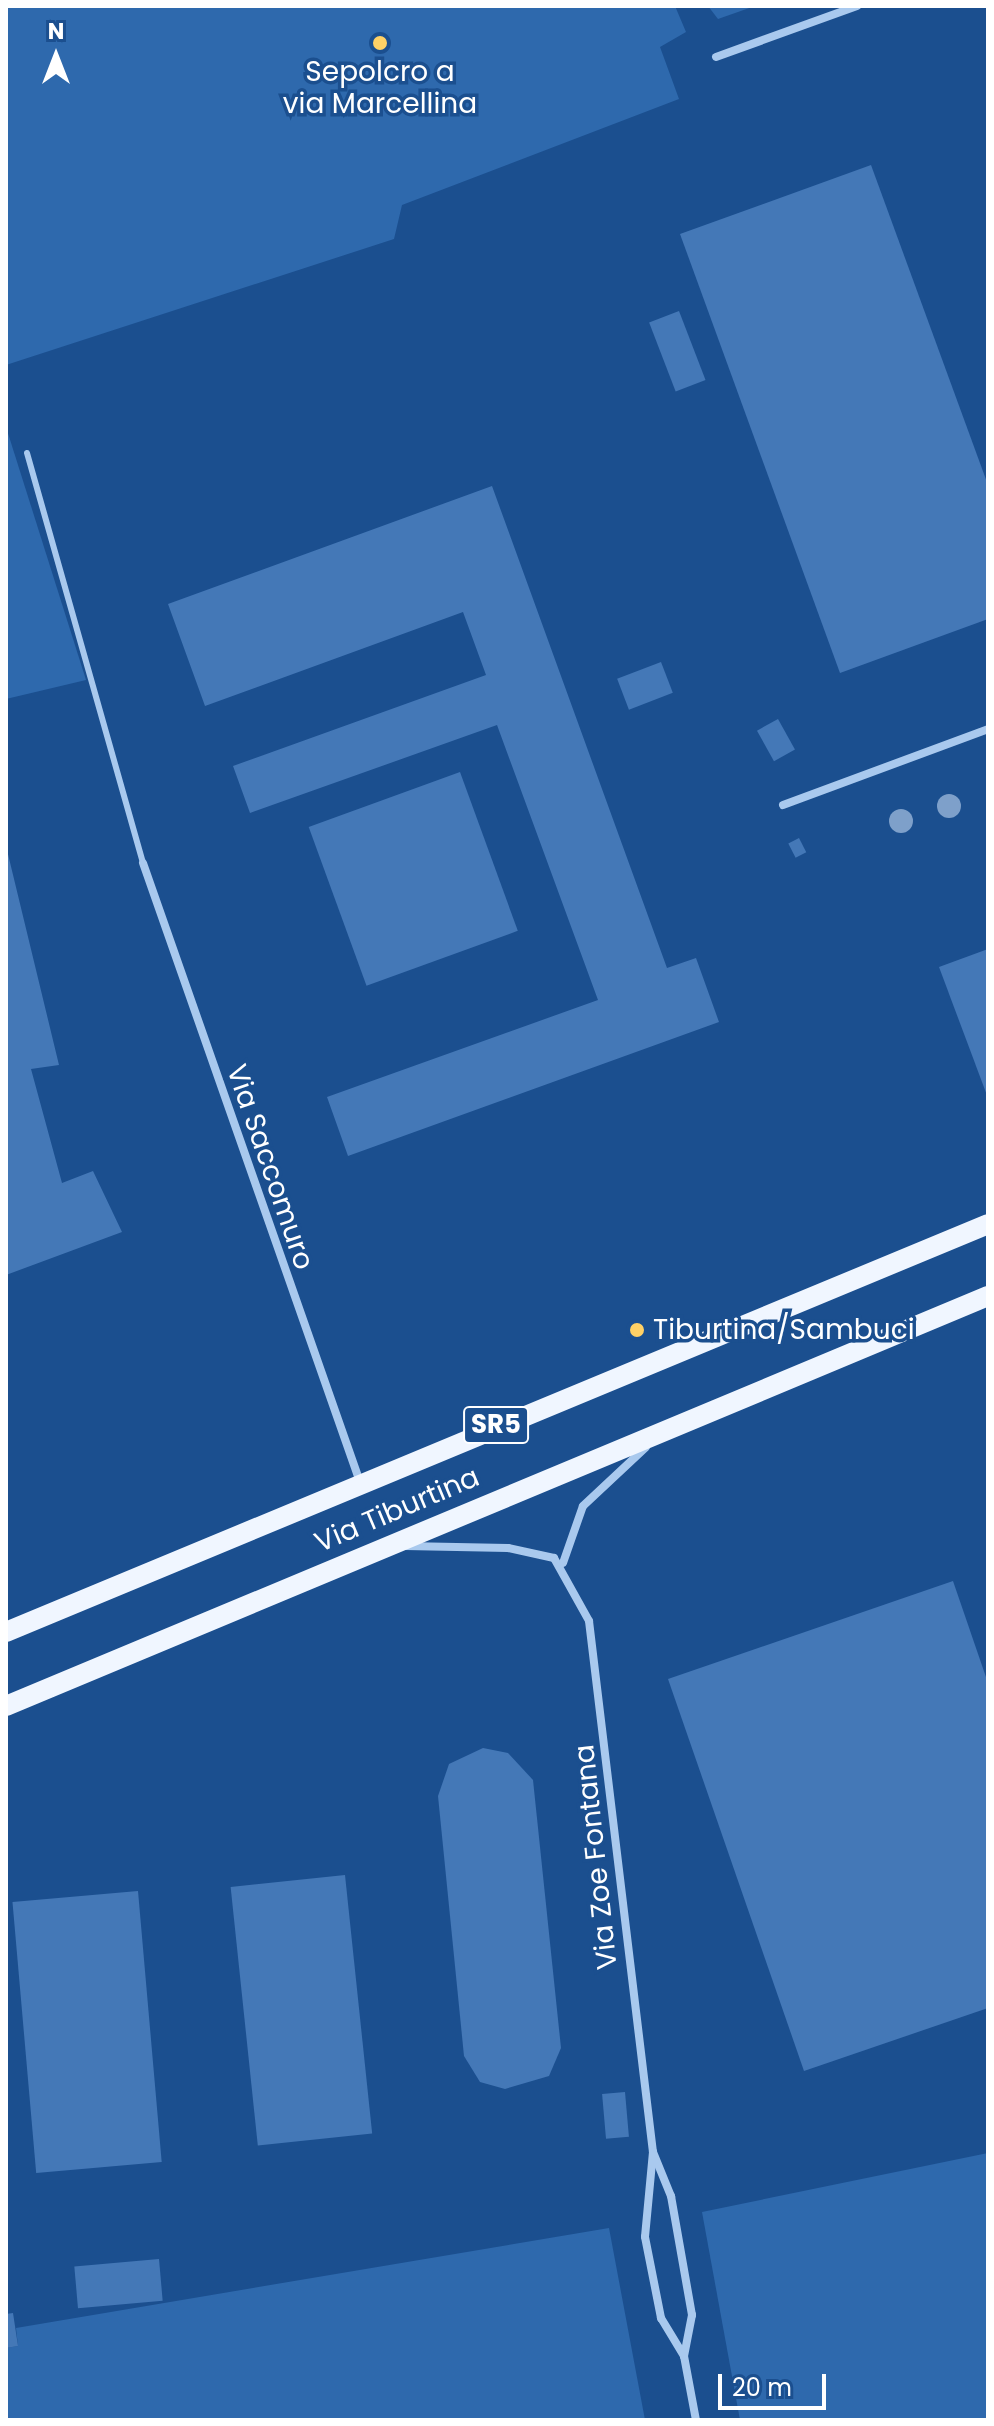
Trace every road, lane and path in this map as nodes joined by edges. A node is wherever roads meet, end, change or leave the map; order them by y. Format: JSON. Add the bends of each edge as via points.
{"nodes":[{"id":1,"x":857,"y":6,"type":"edge"},
{"id":2,"x":716,"y":57,"type":"dead end"},
{"id":3,"x":27,"y":453,"type":"dead end"},
{"id":4,"x":988,"y":729,"type":"edge"},
{"id":5,"x":783,"y":805,"type":"dead end"},
{"id":6,"x":143,"y":863,"type":"joint"},
{"id":7,"x":988,"y":1224,"type":"edge"},
{"id":8,"x":988,"y":1296,"type":"edge"},
{"id":9,"x":671,"y":1424,"type":"junction"},
{"id":10,"x":360,"y":1483,"type":"junction"},
{"id":11,"x":385,"y":1545,"type":"junction"},
{"id":12,"x":563,"y":1563,"type":"junction"},
{"id":13,"x":6,"y":1632,"type":"edge"},
{"id":14,"x":6,"y":1706,"type":"edge"},
{"id":15,"x":653,"y":2152,"type":"junction"},
{"id":16,"x":684,"y":2356,"type":"junction"},
{"id":17,"x":696,"y":2420,"type":"edge"}],
"edges":[{"from":1,"to":2,"type":"street"},
{"from":3,"to":6,"type":"lane"},
{"from":4,"to":5,"type":"street"},
{"from":6,"to":10,"type":"street","name":"Via Saccomuro"},
{"from":7,"to":10,"type":"main road","name":"Via Tiburtina","number":"SR5"},
{"from":8,"to":9,"type":"main road","name":"Via Tiburtina"},
{"from":9,"to":11,"type":"main road","name":"Via Tiburtina"},
{"from":9,"to":12,"type":"street","via":[[583,1506]]},
{"from":10,"to":13,"type":"main road","name":"Via Tiburtina","number":"SR5"},
{"from":11,"to":12,"type":"street","via":[[508,1548]]},
{"from":11,"to":14,"type":"main road","name":"Via Tiburtina"},
{"from":12,"to":15,"type":"street","name":"Via Zoe Fontana","via":[[594,1640]]},
{"from":15,"to":16,"type":"street","name":"Via Zoe Fontana","via":[[671,2196],[690,2301]]},
{"from":15,"to":16,"type":"street","name":"Via Zoe Fontana","via":[[645,2237],[661,2318]]},
{"from":16,"to":17,"type":"street","name":"Via Zoe Fontana"}]}
